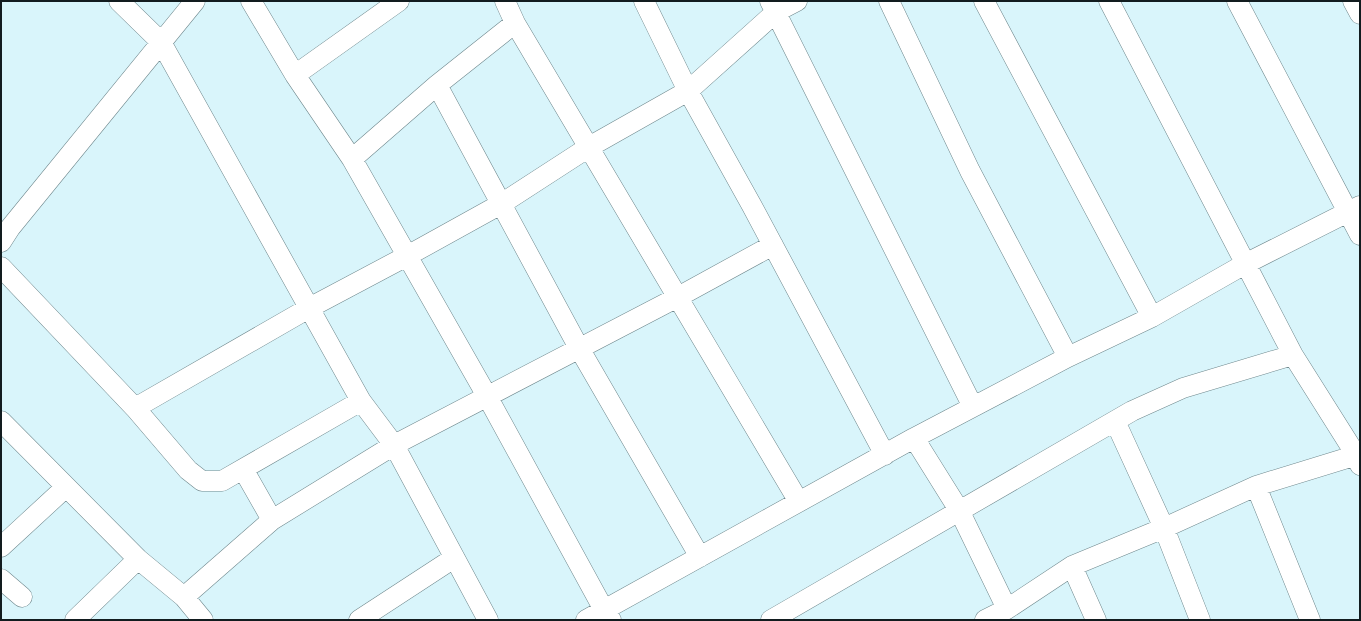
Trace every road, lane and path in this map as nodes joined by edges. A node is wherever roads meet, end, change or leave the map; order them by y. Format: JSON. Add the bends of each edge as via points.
{"nodes":[{"id":1,"x":119,"y":1,"type":"edge"},
{"id":2,"x":195,"y":1,"type":"edge"},
{"id":3,"x":251,"y":1,"type":"edge"},
{"id":4,"x":399,"y":1,"type":"edge"},
{"id":5,"x":505,"y":1,"type":"edge"},
{"id":6,"x":644,"y":1,"type":"edge"},
{"id":7,"x":797,"y":1,"type":"edge"},
{"id":8,"x":889,"y":1,"type":"edge"},
{"id":9,"x":984,"y":1,"type":"edge"},
{"id":10,"x":1109,"y":1,"type":"edge"},
{"id":11,"x":1237,"y":1,"type":"edge"},
{"id":12,"x":1353,"y":1,"type":"edge"},
{"id":13,"x":773,"y":6,"type":"edge"},
{"id":14,"x":1360,"y":14,"type":"edge"},
{"id":15,"x":515,"y":23,"type":"junction"},
{"id":16,"x":161,"y":42,"type":"junction"},
{"id":17,"x":295,"y":75,"type":"junction"},
{"id":18,"x":437,"y":85,"type":"junction"},
{"id":19,"x":688,"y":91,"type":"junction"},
{"id":20,"x":589,"y":147,"type":"junction"},
{"id":21,"x":352,"y":159,"type":"junction"},
{"id":22,"x":501,"y":204,"type":"junction"},
{"id":23,"x":1354,"y":209,"type":"edge"},
{"id":24,"x":4,"y":229,"type":"edge"},
{"id":25,"x":1360,"y":235,"type":"edge"},
{"id":26,"x":773,"y":245,"type":"junction"},
{"id":27,"x":407,"y":256,"type":"junction"},
{"id":28,"x":1246,"y":264,"type":"junction"},
{"id":29,"x":1,"y":267,"type":"edge"},
{"id":30,"x":678,"y":297,"type":"junction"},
{"id":31,"x":309,"y":308,"type":"junction"},
{"id":32,"x":1152,"y":317,"type":"junction"},
{"id":33,"x":579,"y":348,"type":"junction"},
{"id":34,"x":1293,"y":354,"type":"junction"},
{"id":35,"x":1068,"y":357,"type":"junction"},
{"id":36,"x":487,"y":396,"type":"junction"},
{"id":37,"x":360,"y":401,"type":"junction"},
{"id":38,"x":973,"y":407,"type":"junction"},
{"id":39,"x":136,"y":408,"type":"junction"},
{"id":40,"x":1,"y":421,"type":"edge"},
{"id":41,"x":1115,"y":421,"type":"junction"},
{"id":42,"x":914,"y":438,"type":"junction"},
{"id":43,"x":394,"y":445,"type":"junction"},
{"id":44,"x":885,"y":455,"type":"junction"},
{"id":45,"x":1359,"y":458,"type":"edge"},
{"id":46,"x":243,"y":469,"type":"junction"},
{"id":47,"x":1256,"y":486,"type":"junction"},
{"id":48,"x":66,"y":487,"type":"junction"},
{"id":49,"x":799,"y":502,"type":"junction"},
{"id":50,"x":959,"y":510,"type":"junction"},
{"id":51,"x":272,"y":520,"type":"junction"},
{"id":52,"x":1164,"y":528,"type":"junction"},
{"id":53,"x":1,"y":547,"type":"edge"},
{"id":54,"x":700,"y":557,"type":"junction"},
{"id":55,"x":454,"y":558,"type":"junction"},
{"id":56,"x":138,"y":559,"type":"junction"},
{"id":57,"x":1072,"y":566,"type":"junction"},
{"id":58,"x":1,"y":579,"type":"edge"},
{"id":59,"x":22,"y":597,"type":"dead end"},
{"id":60,"x":184,"y":597,"type":"junction"},
{"id":61,"x":1007,"y":609,"type":"junction"},
{"id":62,"x":607,"y":615,"type":"edge"},
{"id":63,"x":75,"y":620,"type":"edge"},
{"id":64,"x":203,"y":620,"type":"edge"},
{"id":65,"x":359,"y":620,"type":"edge"},
{"id":66,"x":488,"y":620,"type":"edge"},
{"id":67,"x":586,"y":620,"type":"edge"},
{"id":68,"x":771,"y":620,"type":"edge"},
{"id":69,"x":985,"y":620,"type":"edge"},
{"id":70,"x":1096,"y":620,"type":"edge"},
{"id":71,"x":1200,"y":620,"type":"edge"},
{"id":72,"x":1310,"y":620,"type":"edge"}],
"edges":[{"from":1,"to":16,"type":"street"},
{"from":2,"to":16,"type":"street"},
{"from":3,"to":17,"type":"street"},
{"from":4,"to":17,"type":"street"},
{"from":5,"to":15,"type":"street"},
{"from":6,"to":19,"type":"street"},
{"from":7,"to":13,"type":"street"},
{"from":8,"to":35,"type":"street","via":[[970,171]]},
{"from":9,"to":32,"type":"street"},
{"from":10,"to":28,"type":"street"},
{"from":11,"to":23,"type":"street"},
{"from":12,"to":14,"type":"street"},
{"from":13,"to":19,"type":"street"},
{"from":13,"to":38,"type":"street"},
{"from":15,"to":18,"type":"street"},
{"from":15,"to":20,"type":"street"},
{"from":16,"to":24,"type":"street"},
{"from":16,"to":31,"type":"street"},
{"from":17,"to":21,"type":"street"},
{"from":18,"to":21,"type":"street"},
{"from":18,"to":22,"type":"street"},
{"from":19,"to":20,"type":"street"},
{"from":19,"to":26,"type":"street"},
{"from":20,"to":22,"type":"street"},
{"from":20,"to":30,"type":"street"},
{"from":21,"to":27,"type":"street"},
{"from":22,"to":27,"type":"street"},
{"from":22,"to":33,"type":"street"},
{"from":23,"to":25,"type":"street"},
{"from":23,"to":28,"type":"street"},
{"from":26,"to":30,"type":"street"},
{"from":26,"to":44,"type":"street"},
{"from":27,"to":31,"type":"street"},
{"from":27,"to":36,"type":"street"},
{"from":28,"to":32,"type":"street"},
{"from":28,"to":34,"type":"street"},
{"from":29,"to":39,"type":"street"},
{"from":30,"to":33,"type":"street"},
{"from":30,"to":49,"type":"street"},
{"from":31,"to":37,"type":"street"},
{"from":31,"to":39,"type":"street"},
{"from":32,"to":35,"type":"street"},
{"from":33,"to":36,"type":"street"},
{"from":33,"to":54,"type":"street"},
{"from":34,"to":41,"type":"street","via":[[1183,388]]},
{"from":34,"to":45,"type":"street"},
{"from":35,"to":38,"type":"street"},
{"from":36,"to":43,"type":"street"},
{"from":36,"to":62,"type":"street"},
{"from":37,"to":43,"type":"street"},
{"from":37,"to":46,"type":"street"},
{"from":38,"to":42,"type":"street"},
{"from":39,"to":46,"type":"street","via":[[188,470],[202,481],[222,481]]},
{"from":40,"to":48,"type":"street"},
{"from":41,"to":50,"type":"street"},
{"from":41,"to":52,"type":"street"},
{"from":42,"to":44,"type":"street"},
{"from":42,"to":50,"type":"street"},
{"from":43,"to":51,"type":"street"},
{"from":43,"to":55,"type":"street"},
{"from":44,"to":49,"type":"street"},
{"from":45,"to":47,"type":"street"},
{"from":46,"to":51,"type":"street"},
{"from":47,"to":52,"type":"street"},
{"from":47,"to":72,"type":"street"},
{"from":48,"to":53,"type":"street"},
{"from":48,"to":56,"type":"street"},
{"from":49,"to":54,"type":"street"},
{"from":50,"to":61,"type":"street"},
{"from":50,"to":68,"type":"street"},
{"from":51,"to":60,"type":"street"},
{"from":52,"to":57,"type":"street"},
{"from":52,"to":71,"type":"street"},
{"from":54,"to":62,"type":"street"},
{"from":55,"to":65,"type":"street"},
{"from":55,"to":66,"type":"street"},
{"from":56,"to":60,"type":"street"},
{"from":56,"to":63,"type":"street"},
{"from":57,"to":61,"type":"street"},
{"from":57,"to":70,"type":"street"},
{"from":58,"to":59,"type":"street"},
{"from":60,"to":64,"type":"street"},
{"from":61,"to":69,"type":"street"},
{"from":62,"to":67,"type":"street"}]}
